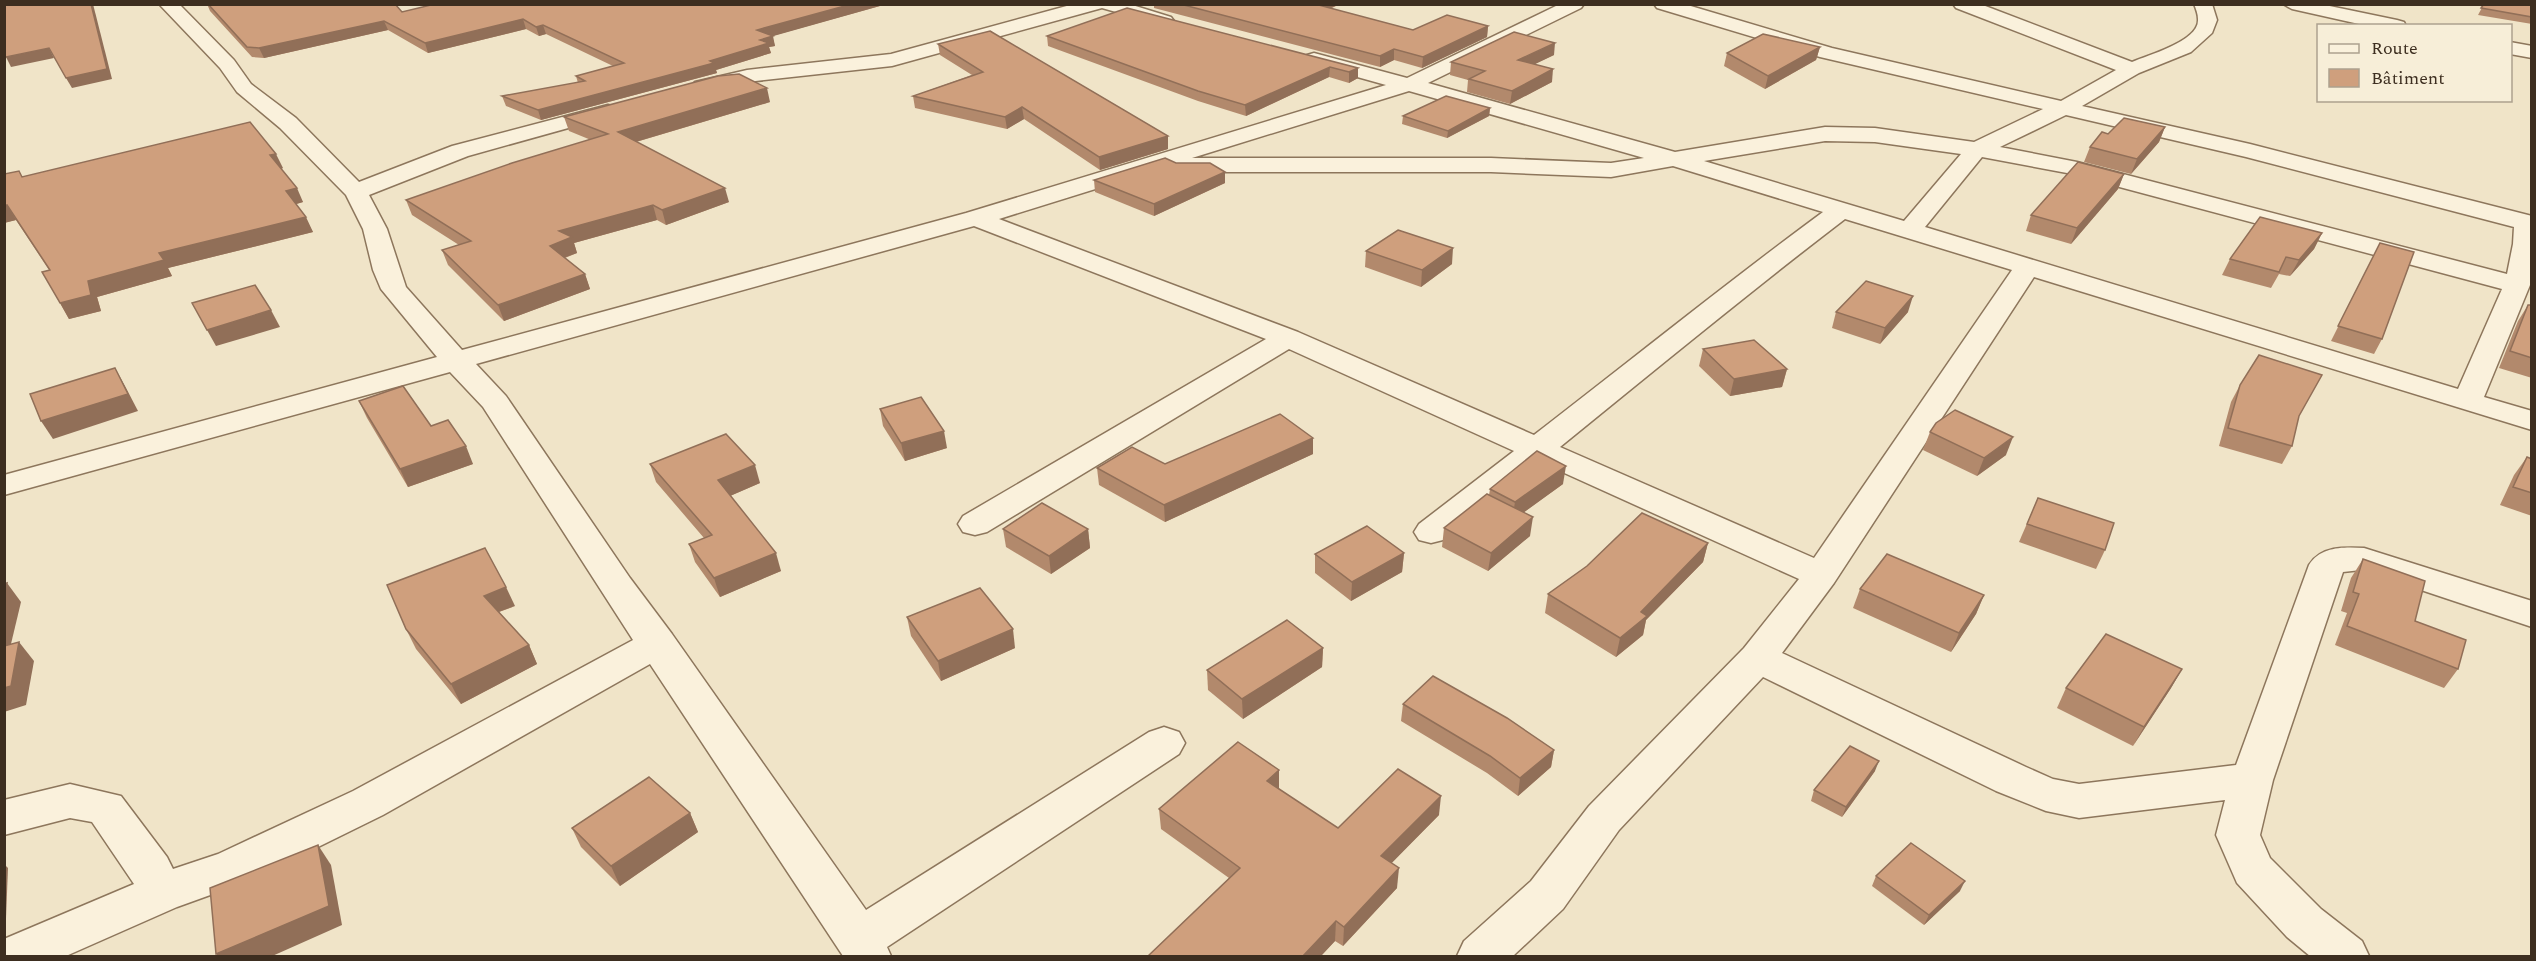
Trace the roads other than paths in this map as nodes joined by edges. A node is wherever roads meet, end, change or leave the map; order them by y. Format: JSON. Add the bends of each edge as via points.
{"nodes":[{"id":1,"x":168,"y":4,"type":"edge"},
{"id":2,"x":1096,"y":4,"type":"edge"},
{"id":3,"x":1108,"y":4,"type":"edge"},
{"id":4,"x":1575,"y":4,"type":"edge"},
{"id":5,"x":1663,"y":4,"type":"edge"},
{"id":6,"x":1962,"y":4,"type":"edge"},
{"id":7,"x":2203,"y":4,"type":"edge"},
{"id":8,"x":2292,"y":4,"type":"edge"},
{"id":9,"x":2387,"y":24,"type":"edge"},
{"id":10,"x":1191,"y":27,"type":"edge"},
{"id":11,"x":2512,"y":48,"type":"edge"},
{"id":12,"x":2532,"y":52,"type":"edge"},
{"id":13,"x":1295,"y":54,"type":"edge"},
{"id":14,"x":2132,"y":69,"type":"junction"},
{"id":15,"x":1410,"y":84,"type":"junction"},
{"id":16,"x":686,"y":90,"type":"edge"},
{"id":17,"x":629,"y":105,"type":"edge"},
{"id":18,"x":2065,"y":107,"type":"junction"},
{"id":19,"x":1977,"y":149,"type":"junction"},
{"id":20,"x":1674,"y":159,"type":"junction"},
{"id":21,"x":1148,"y":165,"type":"junction"},
{"id":22,"x":356,"y":192,"type":"junction"},
{"id":23,"x":1841,"y":210,"type":"junction"},
{"id":24,"x":975,"y":218,"type":"junction"},
{"id":25,"x":2529,"y":224,"type":"edge"},
{"id":26,"x":1908,"y":231,"type":"junction"},
{"id":27,"x":2027,"y":268,"type":"junction"},
{"id":28,"x":2517,"y":285,"type":"junction"},
{"id":29,"x":1288,"y":338,"type":"junction"},
{"id":30,"x":456,"y":361,"type":"junction"},
{"id":31,"x":2467,"y":402,"type":"junction"},
{"id":32,"x":2532,"y":421,"type":"edge"},
{"id":33,"x":1537,"y":450,"type":"junction"},
{"id":34,"x":4,"y":485,"type":"edge"},
{"id":35,"x":975,"y":524,"type":"dead end"},
{"id":36,"x":1431,"y":532,"type":"dead end"},
{"id":37,"x":1821,"y":576,"type":"junction"},
{"id":38,"x":2532,"y":614,"type":"edge"},
{"id":39,"x":658,"y":643,"type":"junction"},
{"id":40,"x":1758,"y":658,"type":"junction"},
{"id":41,"x":1164,"y":743,"type":"dead end"},
{"id":42,"x":2252,"y":780,"type":"junction"},
{"id":43,"x":4,"y":818,"type":"edge"},
{"id":44,"x":161,"y":892,"type":"junction"},
{"id":45,"x":864,"y":948,"type":"edge"},
{"id":46,"x":16,"y":957,"type":"edge"},
{"id":47,"x":1481,"y":957,"type":"edge"},
{"id":48,"x":2345,"y":957,"type":"edge"}],
"edges":[{"from":1,"to":22,"type":"street","via":[[227,64],[244,88],[288,123]]},
{"from":2,"to":16,"type":"street","via":[[892,60],[747,76]]},
{"from":3,"to":10,"type":"street"},
{"from":4,"to":15,"type":"street"},
{"from":5,"to":18,"type":"street","via":[[1827,53]]},
{"from":6,"to":14,"type":"street"},
{"from":7,"to":14,"type":"street","via":[[2208,20],[2203,33],[2184,48]]},
{"from":8,"to":9,"type":"street"},
{"from":11,"to":12,"type":"street"},
{"from":13,"to":15,"type":"street"},
{"from":14,"to":18,"type":"street"},
{"from":15,"to":20,"type":"street"},
{"from":15,"to":21,"type":"street"},
{"from":17,"to":22,"type":"street","via":[[460,151]]},
{"from":18,"to":19,"type":"street"},
{"from":18,"to":25,"type":"street"},
{"from":19,"to":20,"type":"street","via":[[1875,135],[1825,134]]},
{"from":19,"to":26,"type":"street"},
{"from":19,"to":28,"type":"street","via":[[2081,170]]},
{"from":20,"to":21,"type":"street","via":[[1611,170],[1491,165]]},
{"from":20,"to":23,"type":"street"},
{"from":21,"to":24,"type":"street"},
{"from":22,"to":30,"type":"street","via":[[375,229],[394,289]]},
{"from":23,"to":26,"type":"street"},
{"from":23,"to":33,"type":"street","via":[[1728,294]]},
{"from":24,"to":29,"type":"street"},
{"from":24,"to":30,"type":"street"},
{"from":25,"to":28,"type":"street"},
{"from":26,"to":27,"type":"street"},
{"from":27,"to":31,"type":"street"},
{"from":27,"to":37,"type":"street"},
{"from":28,"to":31,"type":"street"},
{"from":29,"to":33,"type":"street"},
{"from":29,"to":35,"type":"street"},
{"from":30,"to":34,"type":"street"},
{"from":30,"to":39,"type":"street","via":[[495,402]]},
{"from":31,"to":32,"type":"street"},
{"from":33,"to":36,"type":"street"},
{"from":33,"to":37,"type":"street"},
{"from":37,"to":40,"type":"street"},
{"from":38,"to":42,"type":"street","via":[[2364,559],[2342,558],[2327,565]]},
{"from":39,"to":44,"type":"street","via":[[368,804],[233,868]]},
{"from":39,"to":45,"type":"street"},
{"from":40,"to":42,"type":"street","via":[[2046,794],[2079,801]]},
{"from":40,"to":47,"type":"street","via":[[1604,818],[1547,895]]},
{"from":41,"to":45,"type":"street"},
{"from":42,"to":48,"type":"street","via":[[2238,835],[2253,870],[2304,923]]},
{"from":43,"to":44,"type":"street","via":[[69,801],[106,808],[151,870]]},
{"from":44,"to":46,"type":"street"}]}
